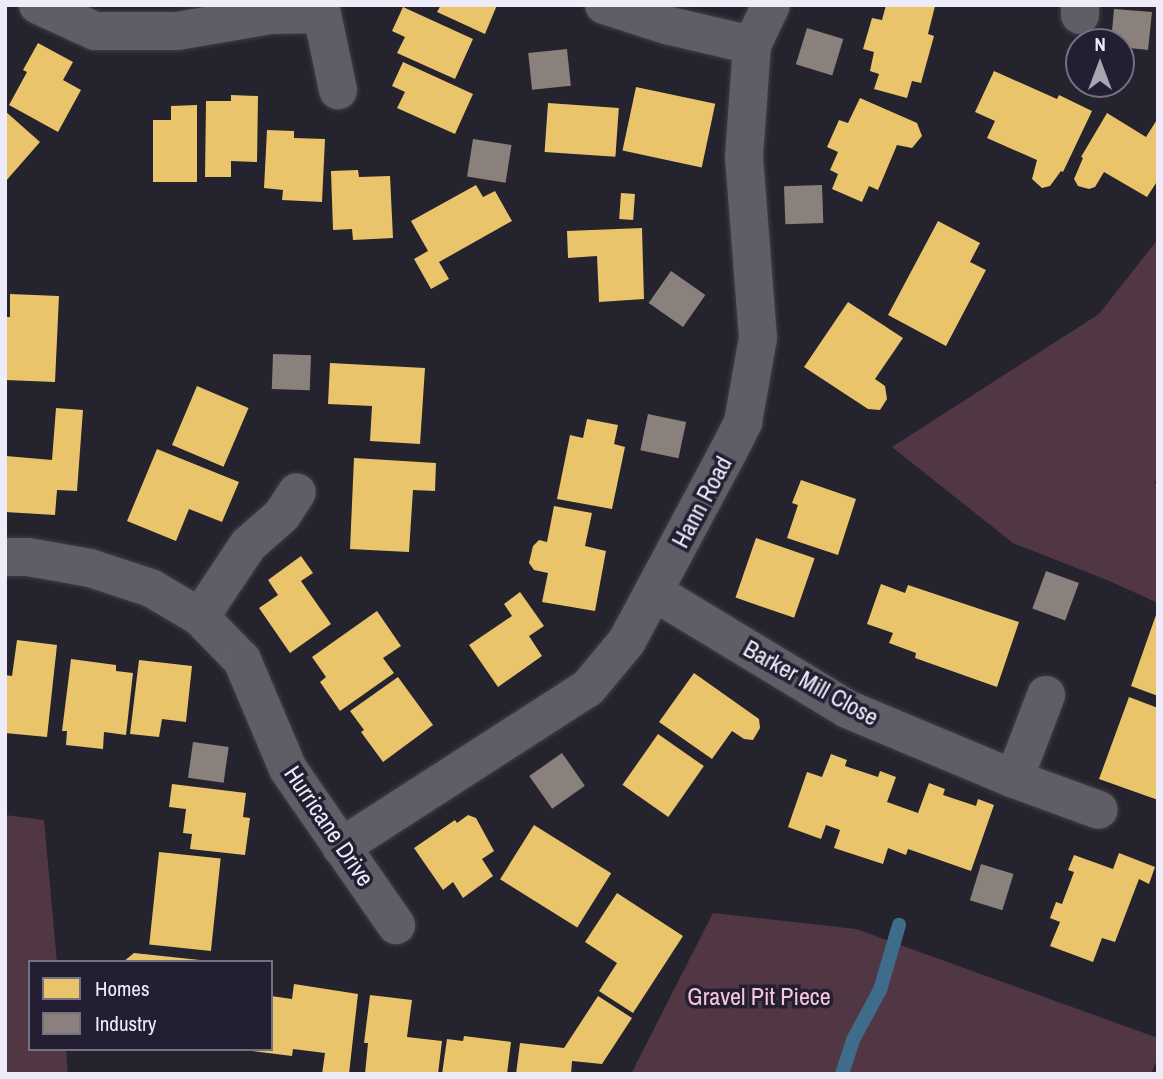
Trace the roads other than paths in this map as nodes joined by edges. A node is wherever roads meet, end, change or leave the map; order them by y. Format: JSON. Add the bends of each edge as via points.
{"nodes":[{"id":1,"x":38,"y":5,"type":"edge"},
{"id":2,"x":604,"y":5,"type":"edge"},
{"id":3,"x":771,"y":5,"type":"edge"},
{"id":4,"x":325,"y":10,"type":"edge"},
{"id":5,"x":752,"y":45,"type":"junction"},
{"id":6,"x":338,"y":90,"type":"dead end"},
{"id":7,"x":297,"y":492,"type":"dead end"},
{"id":8,"x":5,"y":557,"type":"edge"},
{"id":9,"x":654,"y":592,"type":"junction"},
{"id":10,"x":200,"y":617,"type":"junction"},
{"id":11,"x":1046,"y":695,"type":"dead end"},
{"id":12,"x":1014,"y":779,"type":"junction"},
{"id":13,"x":1099,"y":810,"type":"dead end"},
{"id":14,"x":341,"y":847,"type":"junction"},
{"id":15,"x":396,"y":925,"type":"dead end"}],
"edges":[{"from":1,"to":4,"type":"street","via":[[95,31],[177,31]]},
{"from":2,"to":5,"type":"street"},
{"from":3,"to":5,"type":"street","name":"Hann Road"},
{"from":4,"to":6,"type":"street"},
{"from":5,"to":9,"type":"street","name":"Hann Road","via":[[744,158],[758,338],[743,422]]},
{"from":7,"to":10,"type":"street","via":[[282,515],[248,545]]},
{"from":8,"to":10,"type":"street","name":"Hurricane Drive","via":[[90,568],[151,588]]},
{"from":9,"to":12,"type":"street","name":"Barker Mill Close","via":[[847,709]]},
{"from":9,"to":14,"type":"street","name":"Hann Road","via":[[627,641],[588,688]]},
{"from":10,"to":14,"type":"street","name":"Hurricane Drive","via":[[242,660],[288,769]]},
{"from":11,"to":12,"type":"street"},
{"from":12,"to":13,"type":"street","name":"Barker Mill Close"},
{"from":14,"to":15,"type":"street","name":"Hurricane Drive"}]}
